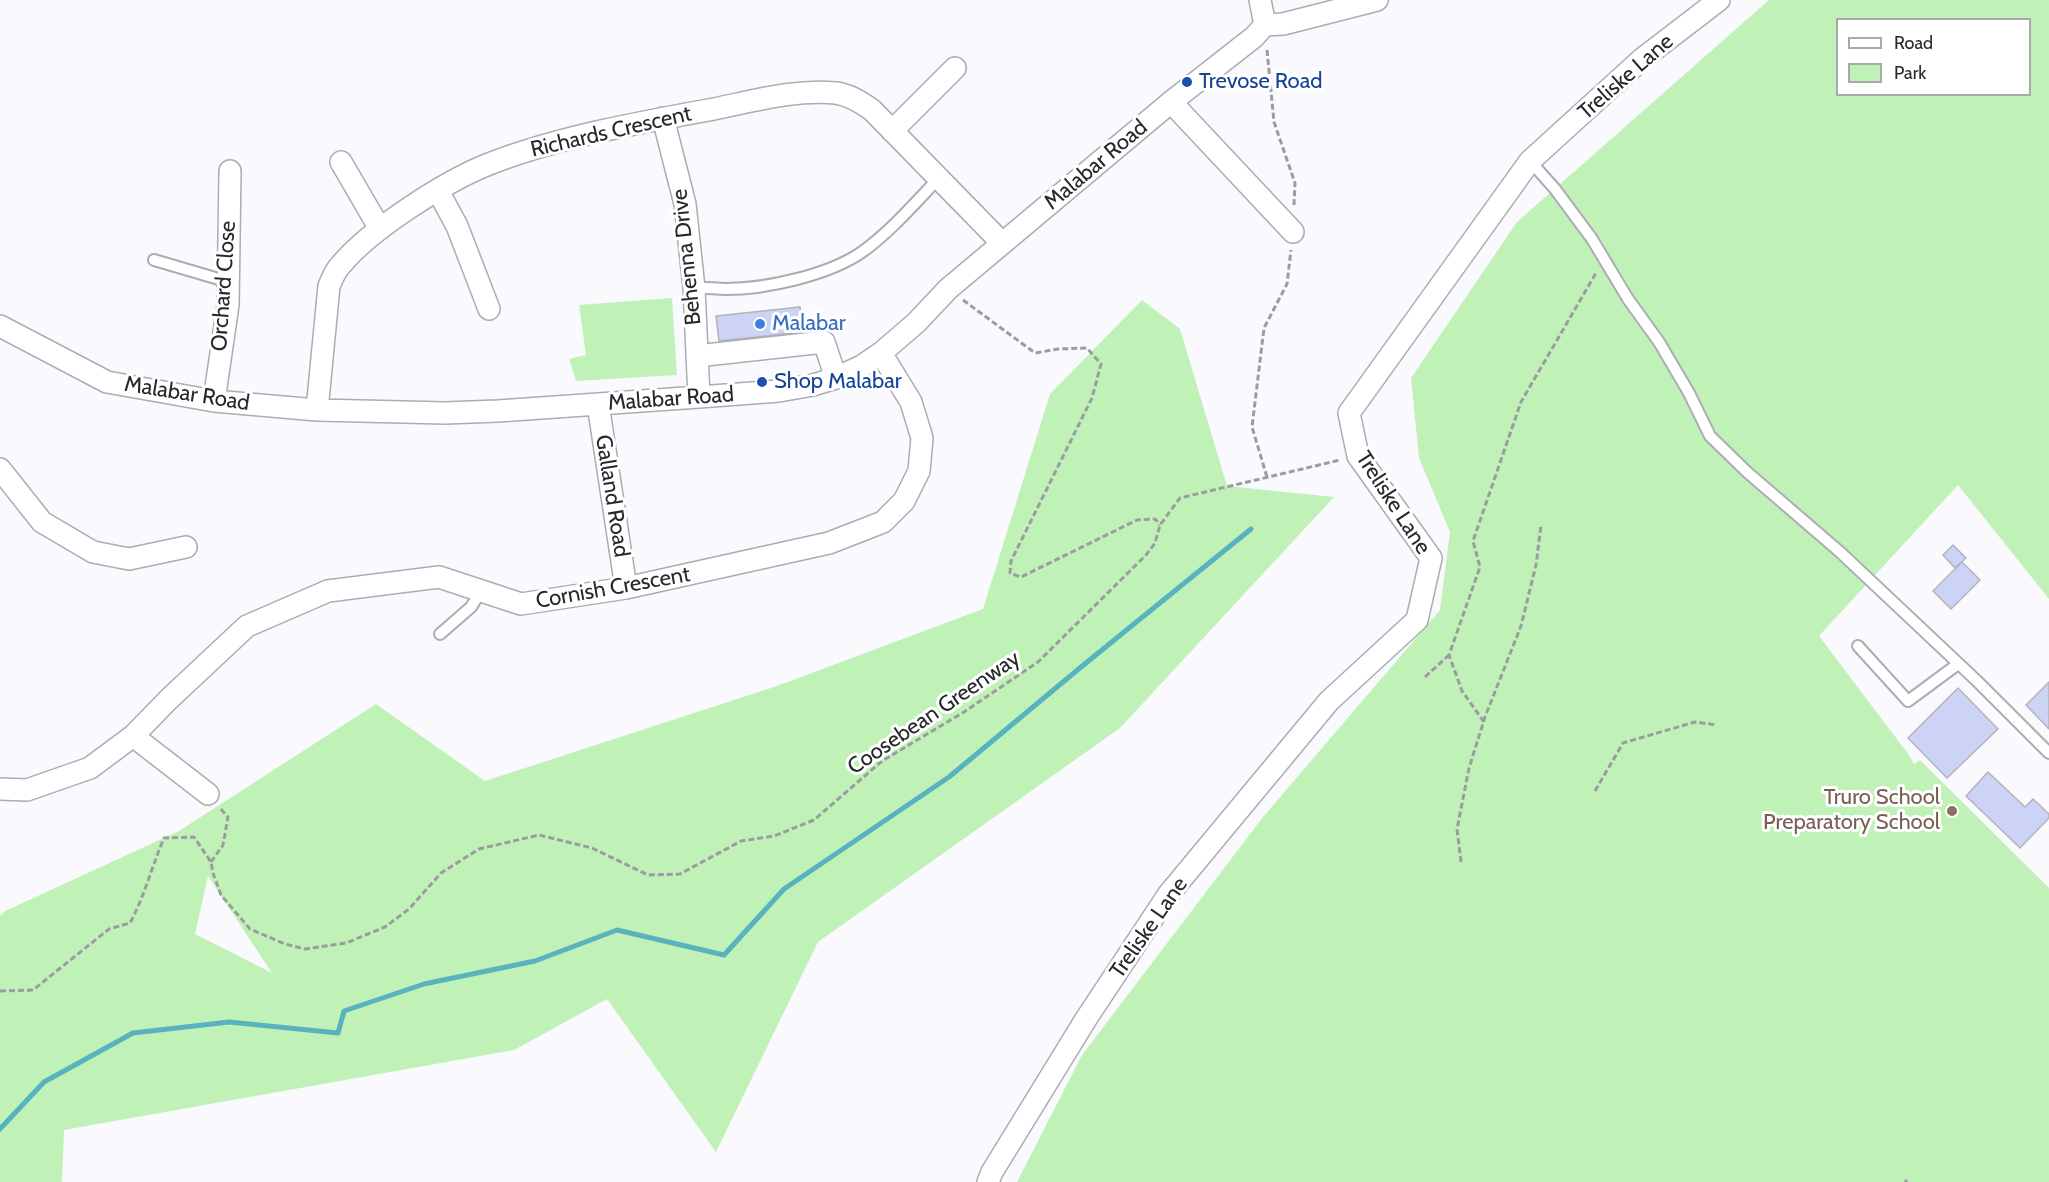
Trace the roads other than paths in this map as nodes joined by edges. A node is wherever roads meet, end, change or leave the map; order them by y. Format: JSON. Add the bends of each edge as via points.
{"nodes":[{"id":1,"x":1260,"y":0,"type":"edge"},
{"id":2,"x":1377,"y":0,"type":"edge"},
{"id":3,"x":1719,"y":0,"type":"edge"},
{"id":4,"x":1265,"y":25,"type":"junction"},
{"id":5,"x":954,"y":68,"type":"dead end"},
{"id":6,"x":1172,"y":102,"type":"junction"},
{"id":7,"x":663,"y":118,"type":"junction"},
{"id":8,"x":892,"y":131,"type":"junction"},
{"id":9,"x":1530,"y":161,"type":"junction"},
{"id":10,"x":341,"y":162,"type":"dead end"},
{"id":11,"x":230,"y":171,"type":"dead end"},
{"id":12,"x":938,"y":179,"type":"junction"},
{"id":13,"x":438,"y":191,"type":"junction"},
{"id":14,"x":380,"y":229,"type":"junction"},
{"id":15,"x":1293,"y":232,"type":"road end"},
{"id":16,"x":1002,"y":243,"type":"junction"},
{"id":17,"x":154,"y":260,"type":"dead end"},
{"id":18,"x":229,"y":282,"type":"junction"},
{"id":19,"x":694,"y":288,"type":"junction"},
{"id":20,"x":489,"y":309,"type":"dead end"},
{"id":21,"x":2,"y":334,"type":"edge"},
{"id":22,"x":881,"y":353,"type":"junction"},
{"id":23,"x":697,"y":356,"type":"junction"},
{"id":24,"x":836,"y":378,"type":"junction"},
{"id":25,"x":699,"y":398,"type":"junction"},
{"id":26,"x":214,"y":401,"type":"junction"},
{"id":27,"x":597,"y":404,"type":"junction"},
{"id":28,"x":317,"y":410,"type":"junction"},
{"id":29,"x":0,"y":468,"type":"edge"},
{"id":30,"x":186,"y":548,"type":"dead end"},
{"id":31,"x":626,"y":588,"type":"junction"},
{"id":32,"x":481,"y":591,"type":"junction"},
{"id":33,"x":440,"y":634,"type":"dead end"},
{"id":34,"x":1858,"y":646,"type":"dead end"},
{"id":35,"x":1958,"y":664,"type":"junction"},
{"id":36,"x":133,"y":735,"type":"junction"},
{"id":37,"x":2049,"y":753,"type":"edge"},
{"id":38,"x":0,"y":789,"type":"edge"},
{"id":39,"x":208,"y":794,"type":"road end"},
{"id":40,"x":988,"y":1182,"type":"edge"}],
"edges":[{"from":1,"to":4,"type":"street"},
{"from":2,"to":4,"type":"street"},
{"from":3,"to":9,"type":"street","name":"Treliske Lane","via":[[1642,60]]},
{"from":4,"to":6,"type":"street","name":"Malabar Road"},
{"from":5,"to":8,"type":"street"},
{"from":6,"to":15,"type":"street"},
{"from":6,"to":16,"type":"street","name":"Malabar Road"},
{"from":7,"to":8,"type":"street","name":"Richards Crescent","via":[[796,93],[837,93],[855,98]]},
{"from":7,"to":13,"type":"street","name":"Richards Crescent","via":[[539,147],[488,164]]},
{"from":7,"to":19,"type":"street","name":"Behenna Drive","via":[[685,204]]},
{"from":8,"to":12,"type":"street","name":"Richards Crescent"},
{"from":9,"to":35,"type":"lane","via":[[1592,239],[1659,342],[1710,436]]},
{"from":9,"to":40,"type":"street","name":"Treliske Lane","via":[[1349,413],[1358,456],[1431,558],[1417,620],[1329,701],[1168,895],[1086,1019]]},
{"from":10,"to":14,"type":"street"},
{"from":11,"to":18,"type":"street","name":"Orchard Close"},
{"from":12,"to":16,"type":"street","name":"Richards Crescent"},
{"from":12,"to":19,"type":"lane","via":[[862,252],[827,270],[752,286]]},
{"from":13,"to":14,"type":"street","name":"Richards Crescent"},
{"from":13,"to":20,"type":"street","via":[[457,226]]},
{"from":14,"to":28,"type":"street","name":"Richards Crescent","via":[[338,268],[329,286]]},
{"from":16,"to":22,"type":"street","name":"Malabar Road"},
{"from":17,"to":18,"type":"lane"},
{"from":18,"to":26,"type":"street","name":"Orchard Close"},
{"from":19,"to":23,"type":"street","name":"Behenna Drive"},
{"from":21,"to":26,"type":"street","name":"Malabar Road","via":[[107,382]]},
{"from":22,"to":24,"type":"street","name":"Malabar Road"},
{"from":22,"to":31,"type":"street","name":"Cornish Crescent","via":[[911,402],[922,438],[919,471],[904,501],[883,522],[829,543]]},
{"from":23,"to":24,"type":"street","via":[[824,342]]},
{"from":23,"to":25,"type":"street","name":"Behenna Drive"},
{"from":24,"to":25,"type":"street","name":"Malabar Road","via":[[779,391]]},
{"from":25,"to":27,"type":"street","name":"Malabar Road"},
{"from":26,"to":28,"type":"street","name":"Malabar Road"},
{"from":27,"to":28,"type":"street","name":"Malabar Road","via":[[456,412]]},
{"from":27,"to":31,"type":"street","name":"Galland Road"},
{"from":29,"to":30,"type":"street","via":[[42,522],[93,552],[129,559]]},
{"from":31,"to":32,"type":"street","name":"Cornish Crescent","via":[[520,604]]},
{"from":32,"to":33,"type":"lane","via":[[471,607]]},
{"from":32,"to":36,"type":"street","name":"Cornish Crescent","via":[[440,577],[328,591],[247,626]]},
{"from":34,"to":35,"type":"lane","via":[[1908,701]]},
{"from":35,"to":37,"type":"lane"},
{"from":36,"to":38,"type":"street","name":"Cornish Crescent","via":[[90,768],[27,790]]},
{"from":36,"to":39,"type":"street"}]}
